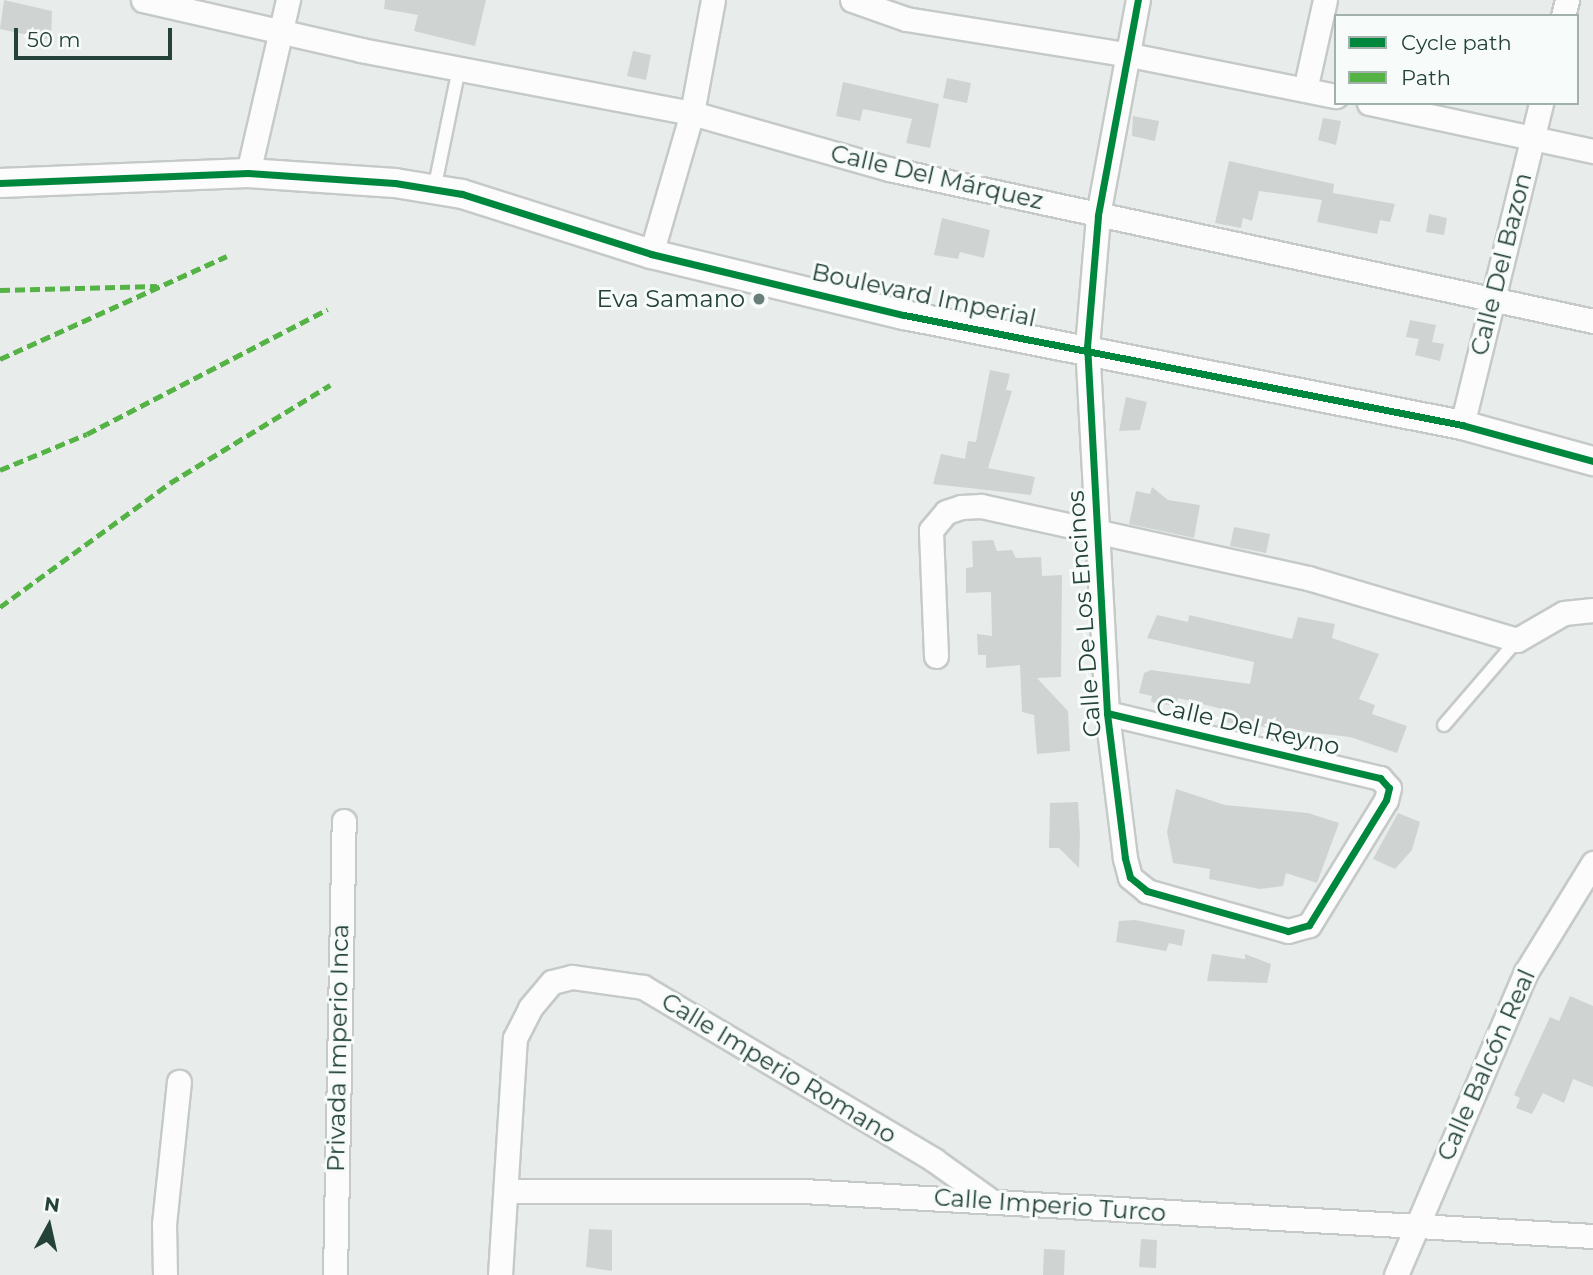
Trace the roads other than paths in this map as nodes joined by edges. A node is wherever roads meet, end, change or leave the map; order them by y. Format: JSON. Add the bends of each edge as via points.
{"nodes":[{"id":1,"x":143,"y":0,"type":"edge"},
{"id":2,"x":288,"y":0,"type":"edge"},
{"id":3,"x":713,"y":0,"type":"edge"},
{"id":4,"x":852,"y":0,"type":"edge"},
{"id":5,"x":1138,"y":0,"type":"edge"},
{"id":6,"x":1325,"y":0,"type":"edge"},
{"id":7,"x":281,"y":33,"type":"junction"},
{"id":8,"x":1125,"y":54,"type":"junction"},
{"id":9,"x":459,"y":68,"type":"junction"},
{"id":10,"x":1305,"y":90,"type":"junction"},
{"id":11,"x":1334,"y":96,"type":"edge"},
{"id":12,"x":1379,"y":105,"type":"edge"},
{"id":13,"x":1540,"y":105,"type":"edge"},
{"id":14,"x":692,"y":113,"type":"junction"},
{"id":15,"x":1532,"y":137,"type":"junction"},
{"id":16,"x":1593,"y":151,"type":"edge"},
{"id":17,"x":248,"y":173,"type":"junction"},
{"id":18,"x":0,"y":183,"type":"edge"},
{"id":19,"x":434,"y":190,"type":"junction"},
{"id":20,"x":1098,"y":215,"type":"junction"},
{"id":21,"x":652,"y":254,"type":"junction"},
{"id":22,"x":1493,"y":296,"type":"junction"},
{"id":23,"x":1593,"y":321,"type":"edge"},
{"id":24,"x":1087,"y":347,"type":"junction"},
{"id":25,"x":1462,"y":425,"type":"junction"},
{"id":26,"x":1593,"y":461,"type":"edge"},
{"id":27,"x":1098,"y":536,"type":"junction"},
{"id":28,"x":1593,"y":610,"type":"edge"},
{"id":29,"x":1517,"y":640,"type":"junction"},
{"id":30,"x":936,"y":656,"type":"dead end"},
{"id":31,"x":1107,"y":713,"type":"junction"},
{"id":32,"x":1444,"y":725,"type":"dead end"},
{"id":33,"x":344,"y":821,"type":"dead end"},
{"id":34,"x":1593,"y":863,"type":"edge"},
{"id":35,"x":1130,"y":877,"type":"joint"},
{"id":36,"x":179,"y":1082,"type":"dead end"},
{"id":37,"x":506,"y":1191,"type":"junction"},
{"id":38,"x":991,"y":1201,"type":"junction"},
{"id":39,"x":1412,"y":1228,"type":"junction"},
{"id":40,"x":1593,"y":1236,"type":"edge"},
{"id":41,"x":164,"y":1275,"type":"edge"},
{"id":42,"x":335,"y":1275,"type":"edge"},
{"id":43,"x":500,"y":1275,"type":"edge"},
{"id":44,"x":1396,"y":1275,"type":"edge"}],
"edges":[{"from":1,"to":7,"type":"street","name":"Calle Del Márquez"},
{"from":2,"to":7,"type":"street"},
{"from":3,"to":14,"type":"street"},
{"from":4,"to":8,"type":"street","via":[[906,19]]},
{"from":5,"to":8,"type":"street"},
{"from":6,"to":10,"type":"street"},
{"from":7,"to":9,"type":"street","name":"Calle Del Márquez"},
{"from":7,"to":17,"type":"street"},
{"from":8,"to":10,"type":"street"},
{"from":8,"to":20,"type":"street"},
{"from":9,"to":14,"type":"street","name":"Calle Del Márquez"},
{"from":9,"to":19,"type":"lane"},
{"from":10,"to":11,"type":"street"},
{"from":12,"to":15,"type":"street"},
{"from":13,"to":15,"type":"street","name":"Calle Del Bazon"},
{"from":14,"to":20,"type":"street","name":"Calle Del Márquez","via":[[889,169]]},
{"from":14,"to":21,"type":"street"},
{"from":15,"to":16,"type":"street"},
{"from":15,"to":22,"type":"street","name":"Calle Del Bazon"},
{"from":17,"to":18,"type":"street","name":"Boulevard Imperial"},
{"from":17,"to":19,"type":"street","name":"Boulevard Imperial"},
{"from":19,"to":21,"type":"street","name":"Boulevard Imperial"},
{"from":20,"to":22,"type":"street","name":"Calle Del Márquez"},
{"from":20,"to":24,"type":"street"},
{"from":21,"to":24,"type":"street","name":"Boulevard Imperial","via":[[904,315]]},
{"from":22,"to":23,"type":"street","name":"Calle Del Márquez"},
{"from":22,"to":25,"type":"street","name":"Calle Del Bazon"},
{"from":24,"to":25,"type":"street","name":"Boulevard Imperial"},
{"from":24,"to":27,"type":"street","name":"Calle De Los Encinos"},
{"from":25,"to":26,"type":"street","name":"Boulevard Imperial"},
{"from":27,"to":29,"type":"street","via":[[1308,578]]},
{"from":27,"to":30,"type":"street","via":[[981,506],[946,512],[931,530]]},
{"from":27,"to":31,"type":"street","name":"Calle De Los Encinos"},
{"from":28,"to":29,"type":"street","via":[[1564,613]]},
{"from":29,"to":32,"type":"lane"},
{"from":31,"to":35,"type":"street","name":"Calle De Los Encinos"},
{"from":31,"to":35,"type":"street","name":"Calle Del Reyno","via":[[1380,778],[1389,788],[1309,925],[1299,931],[1147,891]]},
{"from":33,"to":42,"type":"street","name":"Privada Imperio Inca"},
{"from":34,"to":39,"type":"street","name":"Calle Balcón Real","via":[[1526,972]]},
{"from":36,"to":41,"type":"street","via":[[164,1224]]},
{"from":37,"to":38,"type":"street","name":"Calle Imperio Turco","via":[[803,1191]]},
{"from":37,"to":38,"type":"street","name":"Calle Imperio Romano","via":[[515,1038],[530,1008],[552,982],[593,977],[643,987],[923,1153]]},
{"from":37,"to":43,"type":"street"},
{"from":38,"to":39,"type":"street","name":"Calle Imperio Turco"},
{"from":39,"to":40,"type":"street","name":"Calle Imperio Turco"},
{"from":39,"to":44,"type":"street","name":"Calle Balcón Real"}]}
